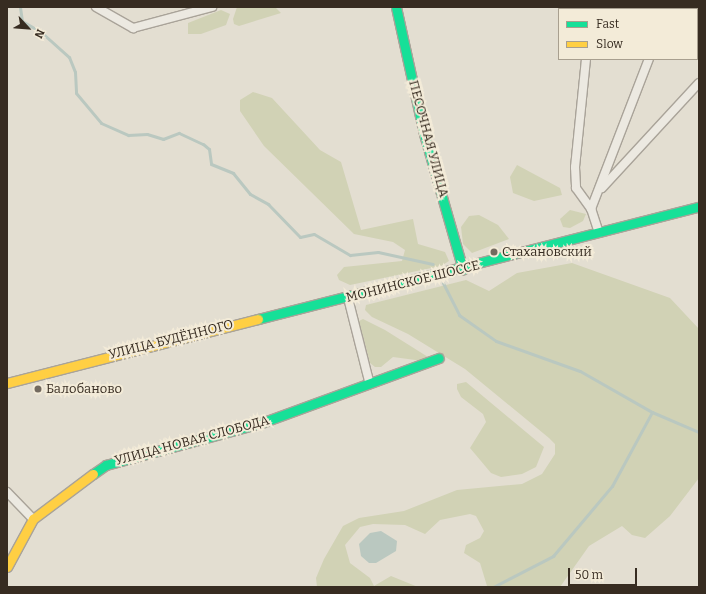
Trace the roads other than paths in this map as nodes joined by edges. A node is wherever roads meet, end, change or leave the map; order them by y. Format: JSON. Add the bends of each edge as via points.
{"nodes":[{"id":1,"x":96,"y":7,"type":"edge"},
{"id":2,"x":212,"y":7,"type":"edge"},
{"id":3,"x":396,"y":7,"type":"edge"},
{"id":4,"x":586,"y":60,"type":"edge"},
{"id":5,"x":648,"y":60,"type":"edge"},
{"id":6,"x":699,"y":83,"type":"edge"},
{"id":7,"x":600,"y":191,"type":"junction"},
{"id":8,"x":699,"y":207,"type":"edge"},
{"id":9,"x":591,"y":209,"type":"junction"},
{"id":10,"x":599,"y":233,"type":"junction"},
{"id":11,"x":463,"y":270,"type":"junction"},
{"id":12,"x":348,"y":298,"type":"junction"},
{"id":13,"x":336,"y":302,"type":"joint"},
{"id":14,"x":439,"y":358,"type":"dead end"},
{"id":15,"x":369,"y":381,"type":"junction"},
{"id":16,"x":7,"y":382,"type":"edge"},
{"id":17,"x":7,"y":492,"type":"edge"},
{"id":18,"x":33,"y":519,"type":"junction"},
{"id":19,"x":7,"y":567,"type":"edge"}],
"edges":[{"from":1,"to":2,"type":"street","via":[[133,28]]},
{"from":3,"to":11,"type":"street","name":"ПЕСОЧНАЯ УЛИЦА","via":[[424,134]]},
{"from":4,"to":9,"type":"street","via":[[574,167],[576,188]]},
{"from":5,"to":7,"type":"street","via":[[637,82]]},
{"from":6,"to":7,"type":"street"},
{"from":7,"to":9,"type":"street"},
{"from":8,"to":10,"type":"street","name":"МОНИНСКОЕ ШОССЕ"},
{"from":9,"to":10,"type":"street"},
{"from":10,"to":11,"type":"street","name":"МОНИНСКОЕ ШОССЕ"},
{"from":11,"to":12,"type":"street","name":"МОНИНСКОЕ ШОССЕ"},
{"from":12,"to":13,"type":"street","name":"МОНИНСКОЕ ШОССЕ"},
{"from":12,"to":15,"type":"street"},
{"from":13,"to":16,"type":"street","name":"УЛИЦА БУДЁННОГО","via":[[133,348]]},
{"from":14,"to":15,"type":"street","name":"УЛИЦА НОВАЯ СЛОБОДА"},
{"from":15,"to":18,"type":"street","name":"УЛИЦА НОВАЯ СЛОБОДА","via":[[264,422],[121,458],[106,465]]},
{"from":17,"to":18,"type":"street"},
{"from":18,"to":19,"type":"street","name":"УЛИЦА НОВАЯ СЛОБОДА"}]}
